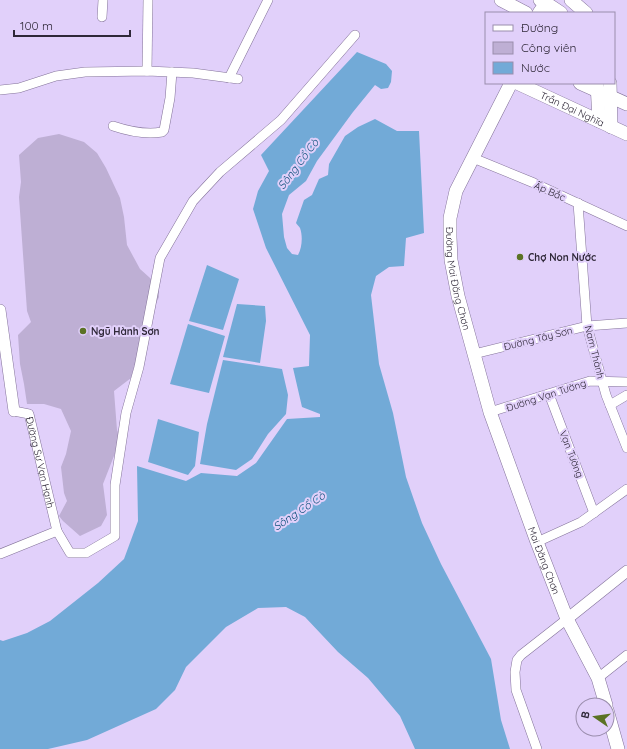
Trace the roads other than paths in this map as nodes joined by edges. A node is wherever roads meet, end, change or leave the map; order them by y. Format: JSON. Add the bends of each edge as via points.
{"nodes":[{"id":1,"x":103,"y":0,"type":"edge"},
{"id":2,"x":148,"y":0,"type":"edge"},
{"id":3,"x":268,"y":0,"type":"edge"},
{"id":4,"x":501,"y":0,"type":"edge"},
{"id":5,"x":571,"y":0,"type":"edge"},
{"id":6,"x":542,"y":5,"type":"edge"},
{"id":7,"x":524,"y":12,"type":"edge"},
{"id":8,"x":559,"y":12,"type":"edge"},
{"id":9,"x":585,"y":12,"type":"edge"},
{"id":10,"x":102,"y":17,"type":"dead end"},
{"id":11,"x":355,"y":35,"type":"dead end"},
{"id":12,"x":147,"y":71,"type":"junction"},
{"id":13,"x":172,"y":72,"type":"junction"},
{"id":14,"x":510,"y":84,"type":"edge"},
{"id":15,"x":519,"y":84,"type":"edge"},
{"id":16,"x":584,"y":84,"type":"edge"},
{"id":17,"x":610,"y":84,"type":"edge"},
{"id":18,"x":597,"y":87,"type":"edge"},
{"id":19,"x":0,"y":90,"type":"edge"},
{"id":20,"x":610,"y":96,"type":"junction"},
{"id":21,"x":627,"y":104,"type":"edge"},
{"id":22,"x":605,"y":124,"type":"junction"},
{"id":23,"x":112,"y":126,"type":"dead end"},
{"id":24,"x":627,"y":134,"type":"edge"},
{"id":25,"x":473,"y":158,"type":"junction"},
{"id":26,"x":578,"y":203,"type":"junction"},
{"id":27,"x":627,"y":226,"type":"edge"},
{"id":28,"x":0,"y":310,"type":"edge"},
{"id":29,"x":627,"y":323,"type":"edge"},
{"id":30,"x":587,"y":326,"type":"junction"},
{"id":31,"x":474,"y":354,"type":"junction"},
{"id":32,"x":602,"y":381,"type":"junction"},
{"id":33,"x":627,"y":382,"type":"edge"},
{"id":34,"x":550,"y":394,"type":"junction"},
{"id":35,"x":627,"y":395,"type":"edge"},
{"id":36,"x":610,"y":405,"type":"junction"},
{"id":37,"x":14,"y":411,"type":"joint"},
{"id":38,"x":490,"y":412,"type":"junction"},
{"id":39,"x":627,"y":448,"type":"edge"},
{"id":40,"x":627,"y":489,"type":"edge"},
{"id":41,"x":594,"y":513,"type":"junction"},
{"id":42,"x":57,"y":531,"type":"junction"},
{"id":43,"x":537,"y":542,"type":"junction"},
{"id":44,"x":0,"y":554,"type":"edge"},
{"id":45,"x":627,"y":571,"type":"edge"},
{"id":46,"x":567,"y":619,"type":"junction"},
{"id":47,"x":627,"y":655,"type":"edge"},
{"id":48,"x":598,"y":678,"type":"junction"},
{"id":49,"x":604,"y":697,"type":"edge"},
{"id":50,"x":615,"y":737,"type":"edge"},
{"id":51,"x":537,"y":749,"type":"edge"},
{"id":52,"x":618,"y":749,"type":"edge"}],
"edges":[{"from":1,"to":10,"type":"street"},
{"from":2,"to":12,"type":"street"},
{"from":3,"to":13,"type":"street","via":[[234,79]]},
{"from":4,"to":7,"type":"main road"},
{"from":5,"to":9,"type":"main road"},
{"from":6,"to":8,"type":"main road"},
{"from":11,"to":42,"type":"street","via":[[281,120],[220,172],[193,201],[160,258],[139,367],[126,413],[115,485],[115,536],[86,553],[70,553]]},
{"from":12,"to":13,"type":"street"},
{"from":12,"to":19,"type":"street","via":[[86,72],[56,76],[19,88]]},
{"from":13,"to":23,"type":"street","via":[[170,98],[162,132],[146,133]]},
{"from":14,"to":25,"type":"main road","name":"Đường Mai Đăng Chơn"},
{"from":15,"to":22,"type":"main road","name":"Trần Đại Nghĩa"},
{"from":16,"to":18,"type":"main road"},
{"from":17,"to":20,"type":"main road"},
{"from":18,"to":20,"type":"main road"},
{"from":18,"to":22,"type":"main road"},
{"from":20,"to":21,"type":"main road"},
{"from":20,"to":22,"type":"main road"},
{"from":22,"to":24,"type":"main road","name":"Trần Đại Nghĩa"},
{"from":25,"to":26,"type":"street","name":"Ấp Bắc"},
{"from":25,"to":31,"type":"main road","name":"Đường Mai Đăng Chơn","via":[[456,192],[450,218],[450,238],[451,260],[458,296]]},
{"from":26,"to":27,"type":"street","name":"Ấp Bắc"},
{"from":26,"to":30,"type":"street","name":"Nam Thành"},
{"from":28,"to":37,"type":"street","name":"Đường Sư Vạn Hạnh"},
{"from":29,"to":30,"type":"street","name":"Đường Tây Sơn"},
{"from":30,"to":31,"type":"street","name":"Đường Tây Sơn"},
{"from":30,"to":32,"type":"street","name":"Nam Thành"},
{"from":31,"to":38,"type":"main road","name":"Đường Mai Đăng Chơn"},
{"from":32,"to":33,"type":"street","name":"Đường Vạn Tường"},
{"from":32,"to":34,"type":"street","name":"Đường Vạn Tường","via":[[590,381]]},
{"from":32,"to":36,"type":"street","name":"Nam Thành"},
{"from":34,"to":38,"type":"street","name":"Đường Vạn Tường"},
{"from":34,"to":41,"type":"street","name":"Vạn Tường"},
{"from":35,"to":36,"type":"street"},
{"from":36,"to":39,"type":"street","name":"Nam Thành"},
{"from":37,"to":42,"type":"street","name":"Đường Sư Vạn Hạnh","via":[[29,414]]},
{"from":38,"to":43,"type":"main road","name":"Mai Đăng Chơn"},
{"from":40,"to":41,"type":"street"},
{"from":41,"to":43,"type":"street","via":[[582,522]]},
{"from":42,"to":44,"type":"street"},
{"from":43,"to":46,"type":"main road","name":"Mai Đăng Chơn"},
{"from":45,"to":46,"type":"street"},
{"from":46,"to":48,"type":"main road","name":"Mai Đăng Chơn"},
{"from":46,"to":51,"type":"street","via":[[517,660],[516,690]]},
{"from":47,"to":48,"type":"street"},
{"from":48,"to":49,"type":"main road","name":"Mai Đăng Chơn"},
{"from":50,"to":52,"type":"main road"}]}
